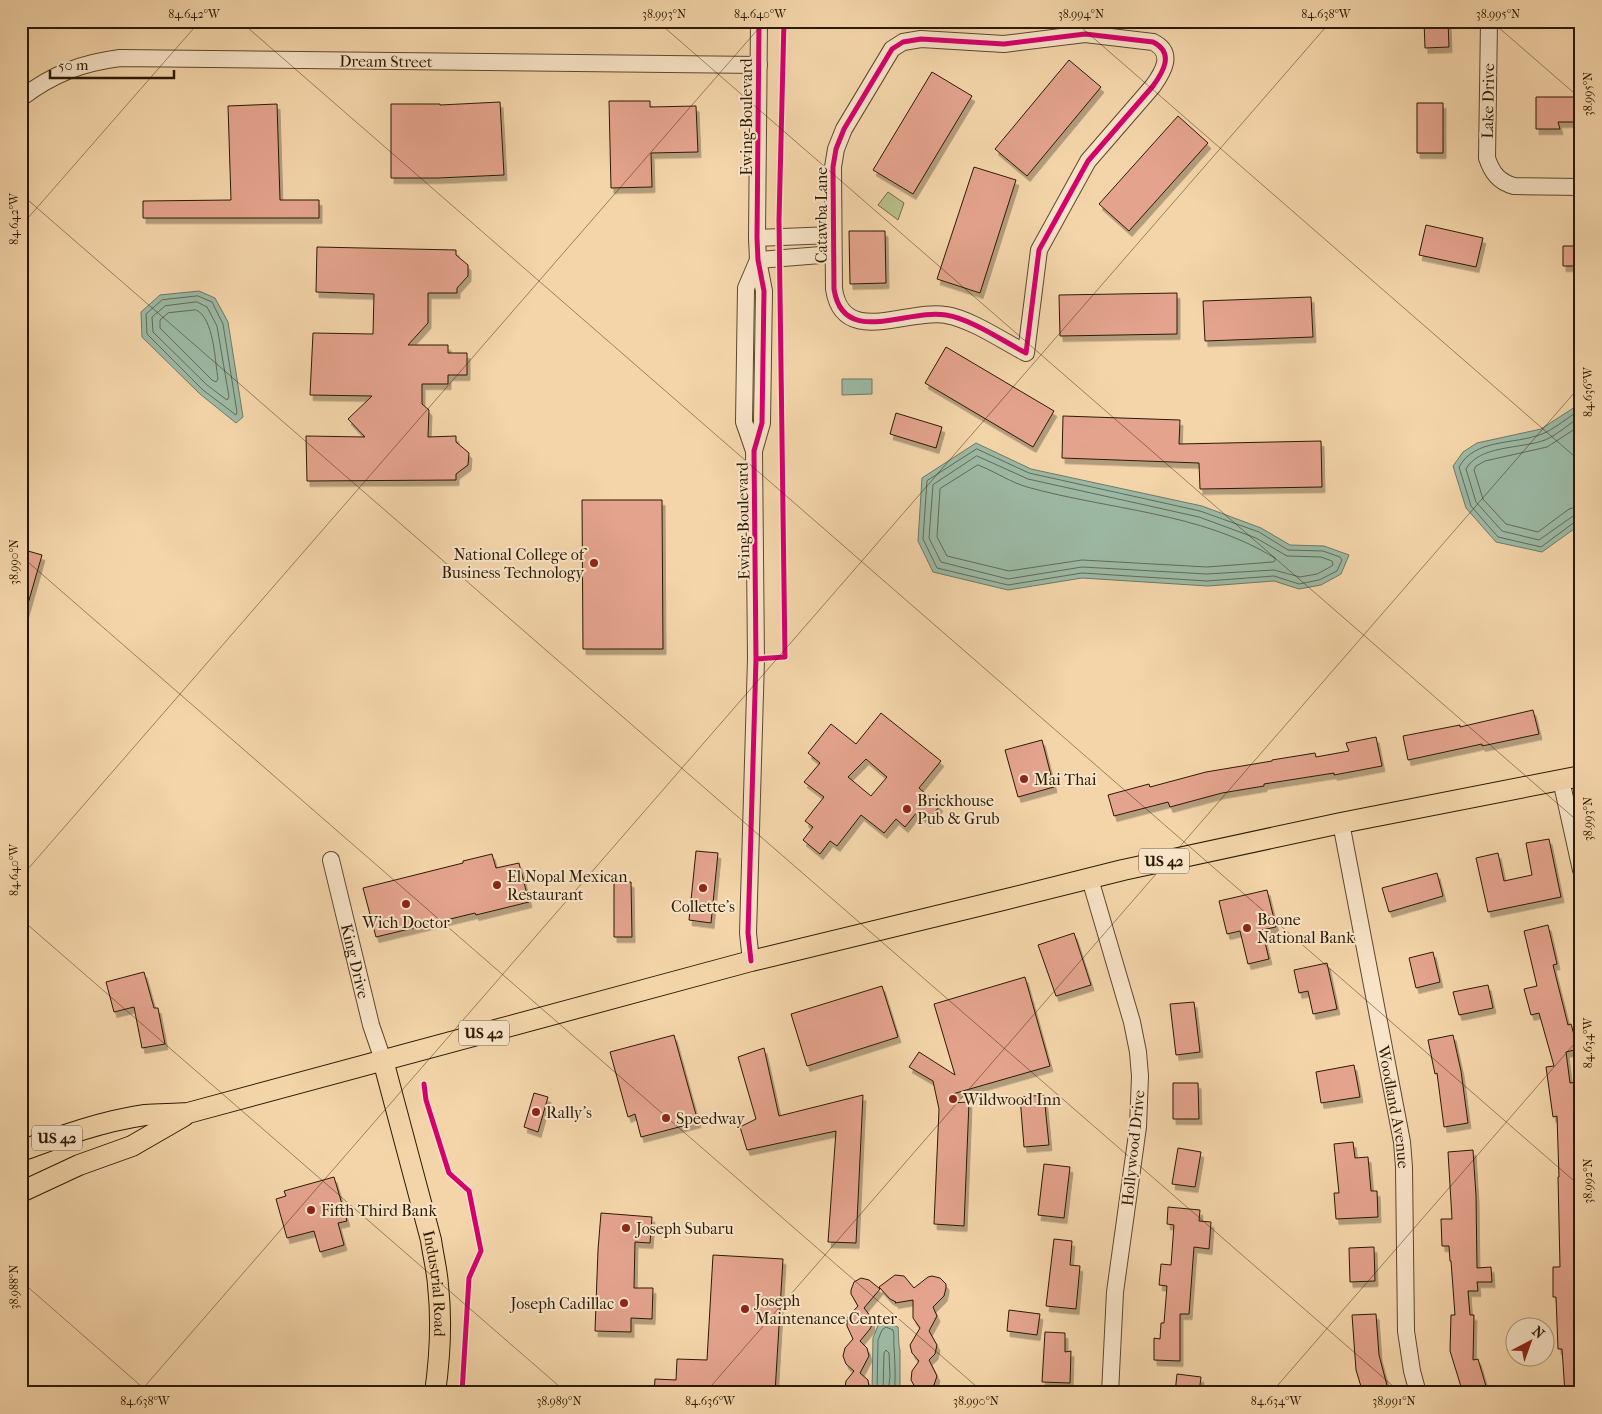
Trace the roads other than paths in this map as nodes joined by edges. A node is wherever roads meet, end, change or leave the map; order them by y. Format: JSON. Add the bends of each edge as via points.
{"nodes":[{"id":1,"x":759,"y":21,"type":"edge"},
{"id":2,"x":1489,"y":21,"type":"edge"},
{"id":3,"x":759,"y":65,"type":"junction"},
{"id":4,"x":21,"y":98,"type":"edge"},
{"id":5,"x":1581,"y":187,"type":"edge"},
{"id":6,"x":833,"y":235,"type":"junction"},
{"id":7,"x":757,"y":238,"type":"junction"},
{"id":8,"x":833,"y":254,"type":"junction"},
{"id":9,"x":758,"y":260,"type":"junction"},
{"id":10,"x":1581,"y":776,"type":"edge"},
{"id":11,"x":1561,"y":780,"type":"junction"},
{"id":12,"x":1341,"y":823,"type":"junction"},
{"id":13,"x":331,"y":860,"type":"dead end"},
{"id":14,"x":1581,"y":870,"type":"edge"},
{"id":15,"x":1090,"y":878,"type":"junction"},
{"id":16,"x":751,"y":962,"type":"junction"},
{"id":17,"x":383,"y":1060,"type":"junction"},
{"id":18,"x":188,"y":1113,"type":"junction"},
{"id":19,"x":21,"y":1151,"type":"edge"},
{"id":20,"x":21,"y":1192,"type":"edge"},
{"id":21,"x":435,"y":1393,"type":"edge"},
{"id":22,"x":1110,"y":1393,"type":"edge"},
{"id":23,"x":1418,"y":1393,"type":"edge"}],
"edges":[{"from":1,"to":3,"type":"street","name":"Ewing Boulevard"},
{"from":2,"to":5,"type":"street","name":"Lake Drive","via":[[1487,158],[1491,169],[1497,178],[1514,186]]},
{"from":3,"to":4,"type":"street","name":"Dream Street","via":[[120,58],[66,71]]},
{"from":3,"to":7,"type":"street","name":"Ewing Boulevard"},
{"from":6,"to":7,"type":"street","name":"Catawba Lane"},
{"from":6,"to":8,"type":"street","name":"Catawba Lane"},
{"from":6,"to":8,"type":"street","name":"Catawba Lane","via":[[833,167],[840,138],[886,56],[903,42],[921,39],[1004,44],[1085,34],[1153,42],[1164,52],[1166,62],[1159,77],[1088,161],[1039,250],[1026,353],[968,322],[946,315],[926,314],[867,322],[855,320],[839,308],[835,299]]},
{"from":7,"to":9,"type":"street","name":"Ewing Boulevard"},
{"from":8,"to":9,"type":"street","name":"Catawba Lane"},
{"from":9,"to":16,"type":"street","name":"Ewing Boulevard","via":[[746,288],[744,422],[754,451],[756,659],[748,933]]},
{"from":10,"to":11,"type":"main road","number":"US 42"},
{"from":11,"to":12,"type":"main road","number":"US 42"},
{"from":11,"to":14,"type":"street"},
{"from":12,"to":15,"type":"main road","number":"US 42"},
{"from":12,"to":23,"type":"street","name":"Woodland Avenue","via":[[1402,1142],[1406,1331]]},
{"from":13,"to":17,"type":"street","name":"King Drive","via":[[371,1025]]},
{"from":15,"to":16,"type":"main road","number":"US 42"},
{"from":15,"to":22,"type":"street","name":"Hollywood Drive","via":[[1132,1022],[1140,1076],[1138,1127],[1115,1292]]},
{"from":16,"to":17,"type":"main road","number":"US 42"},
{"from":17,"to":18,"type":"main road","number":"US 42"},
{"from":17,"to":21,"type":"main road","name":"Industrial Road","via":[[436,1270],[440,1328]]},
{"from":18,"to":19,"type":"main road","number":"US 42","via":[[145,1115],[107,1123]]},
{"from":18,"to":20,"type":"main road","number":"US 42","via":[[132,1146],[79,1165]]}]}
